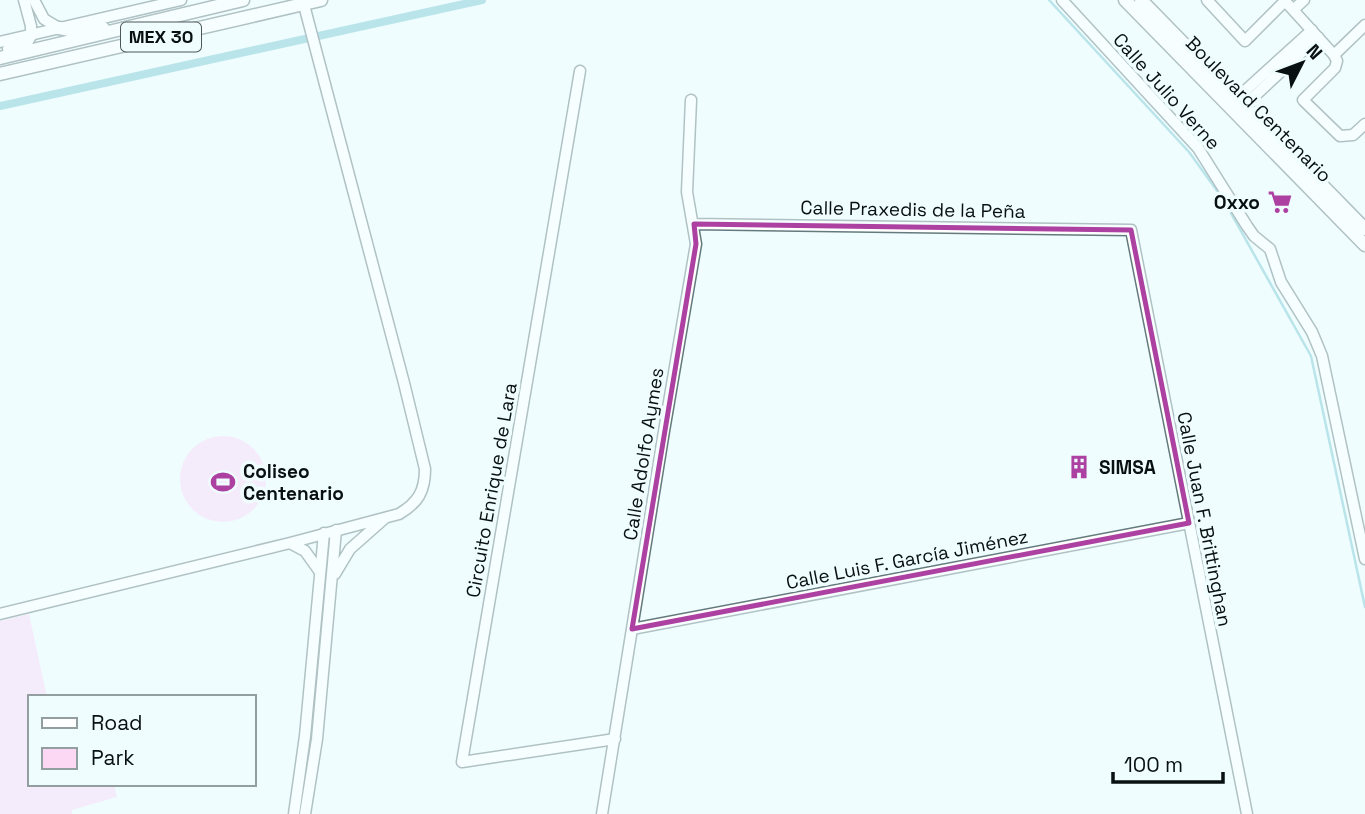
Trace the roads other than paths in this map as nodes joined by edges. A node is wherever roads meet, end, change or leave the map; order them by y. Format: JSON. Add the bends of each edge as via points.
{"nodes":[{"id":1,"x":24,"y":0,"type":"edge"},
{"id":2,"x":34,"y":0,"type":"edge"},
{"id":3,"x":181,"y":0,"type":"edge"},
{"id":4,"x":243,"y":0,"type":"edge"},
{"id":5,"x":321,"y":0,"type":"edge"},
{"id":6,"x":1062,"y":0,"type":"edge"},
{"id":7,"x":1208,"y":0,"type":"edge"},
{"id":8,"x":1304,"y":0,"type":"edge"},
{"id":9,"x":163,"y":2,"type":"edge"},
{"id":10,"x":1133,"y":2,"type":"edge"},
{"id":11,"x":1288,"y":4,"type":"edge"},
{"id":12,"x":304,"y":5,"type":"junction"},
{"id":13,"x":1365,"y":25,"type":"edge"},
{"id":14,"x":59,"y":28,"type":"junction"},
{"id":15,"x":120,"y":31,"type":"junction"},
{"id":16,"x":31,"y":34,"type":"junction"},
{"id":17,"x":1315,"y":34,"type":"junction"},
{"id":18,"x":0,"y":41,"type":"edge"},
{"id":19,"x":1334,"y":55,"type":"junction"},
{"id":20,"x":0,"y":56,"type":"edge"},
{"id":21,"x":1190,"y":66,"type":"junction"},
{"id":22,"x":580,"y":71,"type":"dead end"},
{"id":23,"x":0,"y":74,"type":"edge"},
{"id":24,"x":691,"y":100,"type":"dead end"},
{"id":25,"x":1241,"y":102,"type":"junction"},
{"id":26,"x":1365,"y":124,"type":"edge"},
{"id":27,"x":694,"y":224,"type":"junction"},
{"id":28,"x":1365,"y":229,"type":"edge"},
{"id":29,"x":1131,"y":230,"type":"joint"},
{"id":30,"x":1365,"y":245,"type":"edge"},
{"id":31,"x":388,"y":517,"type":"junction"},
{"id":32,"x":1189,"y":523,"type":"junction"},
{"id":33,"x":335,"y":530,"type":"junction"},
{"id":34,"x":324,"y":533,"type":"junction"},
{"id":35,"x":290,"y":543,"type":"junction"},
{"id":36,"x":1365,"y":559,"type":"edge"},
{"id":37,"x":320,"y":573,"type":"junction"},
{"id":38,"x":333,"y":580,"type":"junction"},
{"id":39,"x":0,"y":614,"type":"edge"},
{"id":40,"x":632,"y":629,"type":"junction"},
{"id":41,"x":305,"y":736,"type":"junction"},
{"id":42,"x":317,"y":739,"type":"junction"},
{"id":43,"x":615,"y":739,"type":"junction"},
{"id":44,"x":294,"y":814,"type":"edge"},
{"id":45,"x":305,"y":814,"type":"edge"},
{"id":46,"x":602,"y":814,"type":"edge"},
{"id":47,"x":1247,"y":814,"type":"edge"}],
"edges":[{"from":1,"to":16,"type":"street"},
{"from":2,"to":14,"type":"street","via":[[44,19]]},
{"from":3,"to":9,"type":"street"},
{"from":4,"to":15,"type":"main road","number":"MEX 30"},
{"from":5,"to":12,"type":"main road","number":"MEX 30"},
{"from":6,"to":36,"type":"street","name":"Calle Julio Verne","via":[[1198,148],[1254,236],[1270,248],[1281,282],[1319,344]]},
{"from":7,"to":11,"type":"street","via":[[1245,41]]},
{"from":8,"to":11,"type":"street"},
{"from":9,"to":14,"type":"street"},
{"from":10,"to":21,"type":"main road","name":"Boulevard Centenario"},
{"from":10,"to":25,"type":"main road","name":"Boulevard Centenario","via":[[1175,34]]},
{"from":11,"to":17,"type":"street"},
{"from":12,"to":23,"type":"main road","number":"MEX 30"},
{"from":12,"to":31,"type":"street","via":[[425,469],[420,496],[411,507]]},
{"from":13,"to":19,"type":"street"},
{"from":14,"to":15,"type":"main road"},
{"from":14,"to":16,"type":"street"},
{"from":15,"to":20,"type":"main road","number":"MEX 30"},
{"from":16,"to":18,"type":"street"},
{"from":16,"to":20,"type":"main road"},
{"from":17,"to":19,"type":"street"},
{"from":17,"to":25,"type":"street"},
{"from":19,"to":26,"type":"street","via":[[1335,68],[1303,100],[1340,136],[1353,135]]},
{"from":21,"to":25,"type":"main road","via":[[1235,104]]},
{"from":21,"to":30,"type":"main road","name":"Boulevard Centenario"},
{"from":22,"to":43,"type":"street","name":"Circuito Enrique de Lara","via":[[462,762]]},
{"from":24,"to":27,"type":"street","name":"Calle Adolfo Aymes","via":[[687,192]]},
{"from":25,"to":28,"type":"main road","name":"Boulevard Centenario"},
{"from":27,"to":29,"type":"street","name":"Calle Praxedis de la Peña"},
{"from":27,"to":40,"type":"street","name":"Calle Adolfo Aymes","via":[[696,244]]},
{"from":29,"to":32,"type":"street","name":"Calle Juan F. Brittinghan"},
{"from":31,"to":33,"type":"street"},
{"from":31,"to":38,"type":"street","via":[[350,549]]},
{"from":32,"to":40,"type":"street","name":"Calle Luis F. García Jiménez"},
{"from":32,"to":47,"type":"street","name":"Calle Juan F. Brittinghan"},
{"from":33,"to":34,"type":"street"},
{"from":33,"to":38,"type":"street"},
{"from":34,"to":35,"type":"street"},
{"from":34,"to":37,"type":"street"},
{"from":35,"to":37,"type":"street","via":[[312,558]]},
{"from":35,"to":39,"type":"street"},
{"from":37,"to":41,"type":"street"},
{"from":38,"to":42,"type":"street"},
{"from":40,"to":43,"type":"street","name":"Calle Adolfo Aymes"},
{"from":41,"to":42,"type":"street"},
{"from":41,"to":44,"type":"street"},
{"from":42,"to":45,"type":"street"},
{"from":43,"to":46,"type":"street","name":"Calle Adolfo Aymes"}]}
